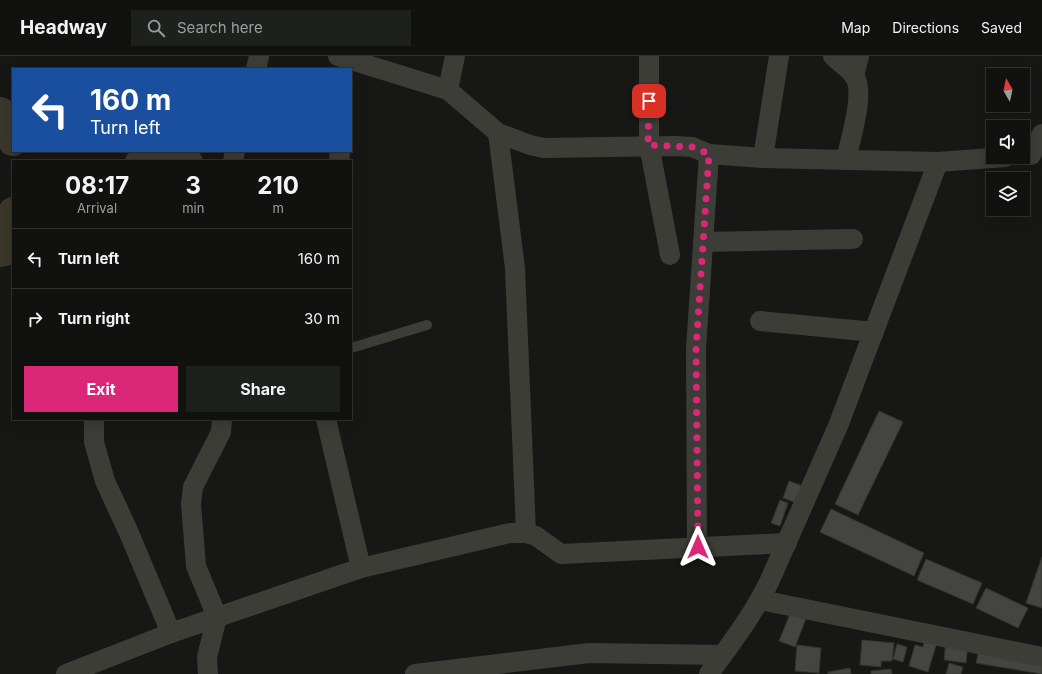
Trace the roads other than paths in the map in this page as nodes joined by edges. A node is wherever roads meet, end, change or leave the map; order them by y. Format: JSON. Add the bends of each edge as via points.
{"nodes":[{"id":1,"x":259,"y":56,"type":"edge"},
{"id":2,"x":456,"y":56,"type":"edge"},
{"id":3,"x":649,"y":56,"type":"edge"},
{"id":4,"x":779,"y":56,"type":"edge"},
{"id":5,"x":833,"y":56,"type":"edge"},
{"id":6,"x":859,"y":56,"type":"edge"},
{"id":7,"x":340,"y":61,"type":"edge"},
{"id":8,"x":256,"y":68,"type":"edge"},
{"id":9,"x":854,"y":76,"type":"junction"},
{"id":10,"x":448,"y":90,"type":"junction"},
{"id":11,"x":498,"y":133,"type":"junction"},
{"id":12,"x":1042,"y":134,"type":"edge"},
{"id":13,"x":648,"y":145,"type":"junction"},
{"id":14,"x":158,"y":152,"type":"edge"},
{"id":15,"x":158,"y":152,"type":"edge"},
{"id":16,"x":709,"y":154,"type":"junction"},
{"id":17,"x":1032,"y":156,"type":"edge"},
{"id":18,"x":764,"y":158,"type":"junction"},
{"id":19,"x":986,"y":158,"type":"edge"},
{"id":20,"x":137,"y":160,"type":"edge"},
{"id":21,"x":189,"y":160,"type":"edge"},
{"id":22,"x":846,"y":160,"type":"junction"},
{"id":23,"x":938,"y":162,"type":"junction"},
{"id":24,"x":853,"y":240,"type":"dead end"},
{"id":25,"x":703,"y":242,"type":"junction"},
{"id":26,"x":670,"y":255,"type":"dead end"},
{"id":27,"x":760,"y":321,"type":"dead end"},
{"id":28,"x":427,"y":325,"type":"dead end"},
{"id":29,"x":874,"y":332,"type":"junction"},
{"id":30,"x":352,"y":348,"type":"edge"},
{"id":31,"x":94,"y":420,"type":"edge"},
{"id":32,"x":222,"y":420,"type":"edge"},
{"id":33,"x":326,"y":420,"type":"edge"},
{"id":34,"x":526,"y":532,"type":"junction"},
{"id":35,"x":787,"y":543,"type":"junction"},
{"id":36,"x":698,"y":547,"type":"junction"},
{"id":37,"x":361,"y":568,"type":"junction"},
{"id":38,"x":761,"y":600,"type":"junction"},
{"id":39,"x":217,"y":617,"type":"junction"},
{"id":40,"x":171,"y":633,"type":"junction"},
{"id":41,"x":723,"y":655,"type":"junction"},
{"id":42,"x":1042,"y":657,"type":"edge"},
{"id":43,"x":66,"y":674,"type":"edge"},
{"id":44,"x":208,"y":674,"type":"edge"},
{"id":45,"x":415,"y":674,"type":"edge"},
{"id":46,"x":709,"y":674,"type":"edge"}],
"edges":[{"from":1,"to":8,"type":"street"},
{"from":2,"to":10,"type":"street"},
{"from":3,"to":13,"type":"street"},
{"from":4,"to":18,"type":"street"},
{"from":5,"to":9,"type":"street"},
{"from":6,"to":9,"type":"street"},
{"from":7,"to":10,"type":"street"},
{"from":9,"to":22,"type":"street","via":[[859,101]]},
{"from":10,"to":11,"type":"street"},
{"from":11,"to":13,"type":"street","via":[[544,148]]},
{"from":11,"to":34,"type":"street","via":[[515,268]]},
{"from":12,"to":17,"type":"street"},
{"from":13,"to":16,"type":"street","via":[[692,147]]},
{"from":13,"to":26,"type":"street"},
{"from":14,"to":21,"type":"street"},
{"from":15,"to":20,"type":"street"},
{"from":16,"to":18,"type":"street"},
{"from":16,"to":25,"type":"street"},
{"from":18,"to":22,"type":"street"},
{"from":19,"to":23,"type":"street"},
{"from":22,"to":23,"type":"street"},
{"from":23,"to":29,"type":"street"},
{"from":24,"to":25,"type":"street"},
{"from":25,"to":36,"type":"street","via":[[696,349]]},
{"from":27,"to":29,"type":"street"},
{"from":28,"to":30,"type":"lane"},
{"from":29,"to":35,"type":"street","via":[[838,426]]},
{"from":31,"to":40,"type":"street","via":[[94,442],[105,481]]},
{"from":32,"to":39,"type":"street","via":[[221,432],[193,487],[190,504],[196,566]]},
{"from":33,"to":37,"type":"street"},
{"from":34,"to":36,"type":"street","via":[[561,554]]},
{"from":34,"to":37,"type":"street","via":[[510,533]]},
{"from":35,"to":36,"type":"street"},
{"from":35,"to":38,"type":"street"},
{"from":37,"to":39,"type":"street"},
{"from":38,"to":41,"type":"street"},
{"from":38,"to":42,"type":"street"},
{"from":39,"to":40,"type":"street"},
{"from":39,"to":44,"type":"street","via":[[207,657]]},
{"from":40,"to":43,"type":"street"},
{"from":41,"to":45,"type":"street","via":[[589,653]]},
{"from":41,"to":46,"type":"street"}]}
